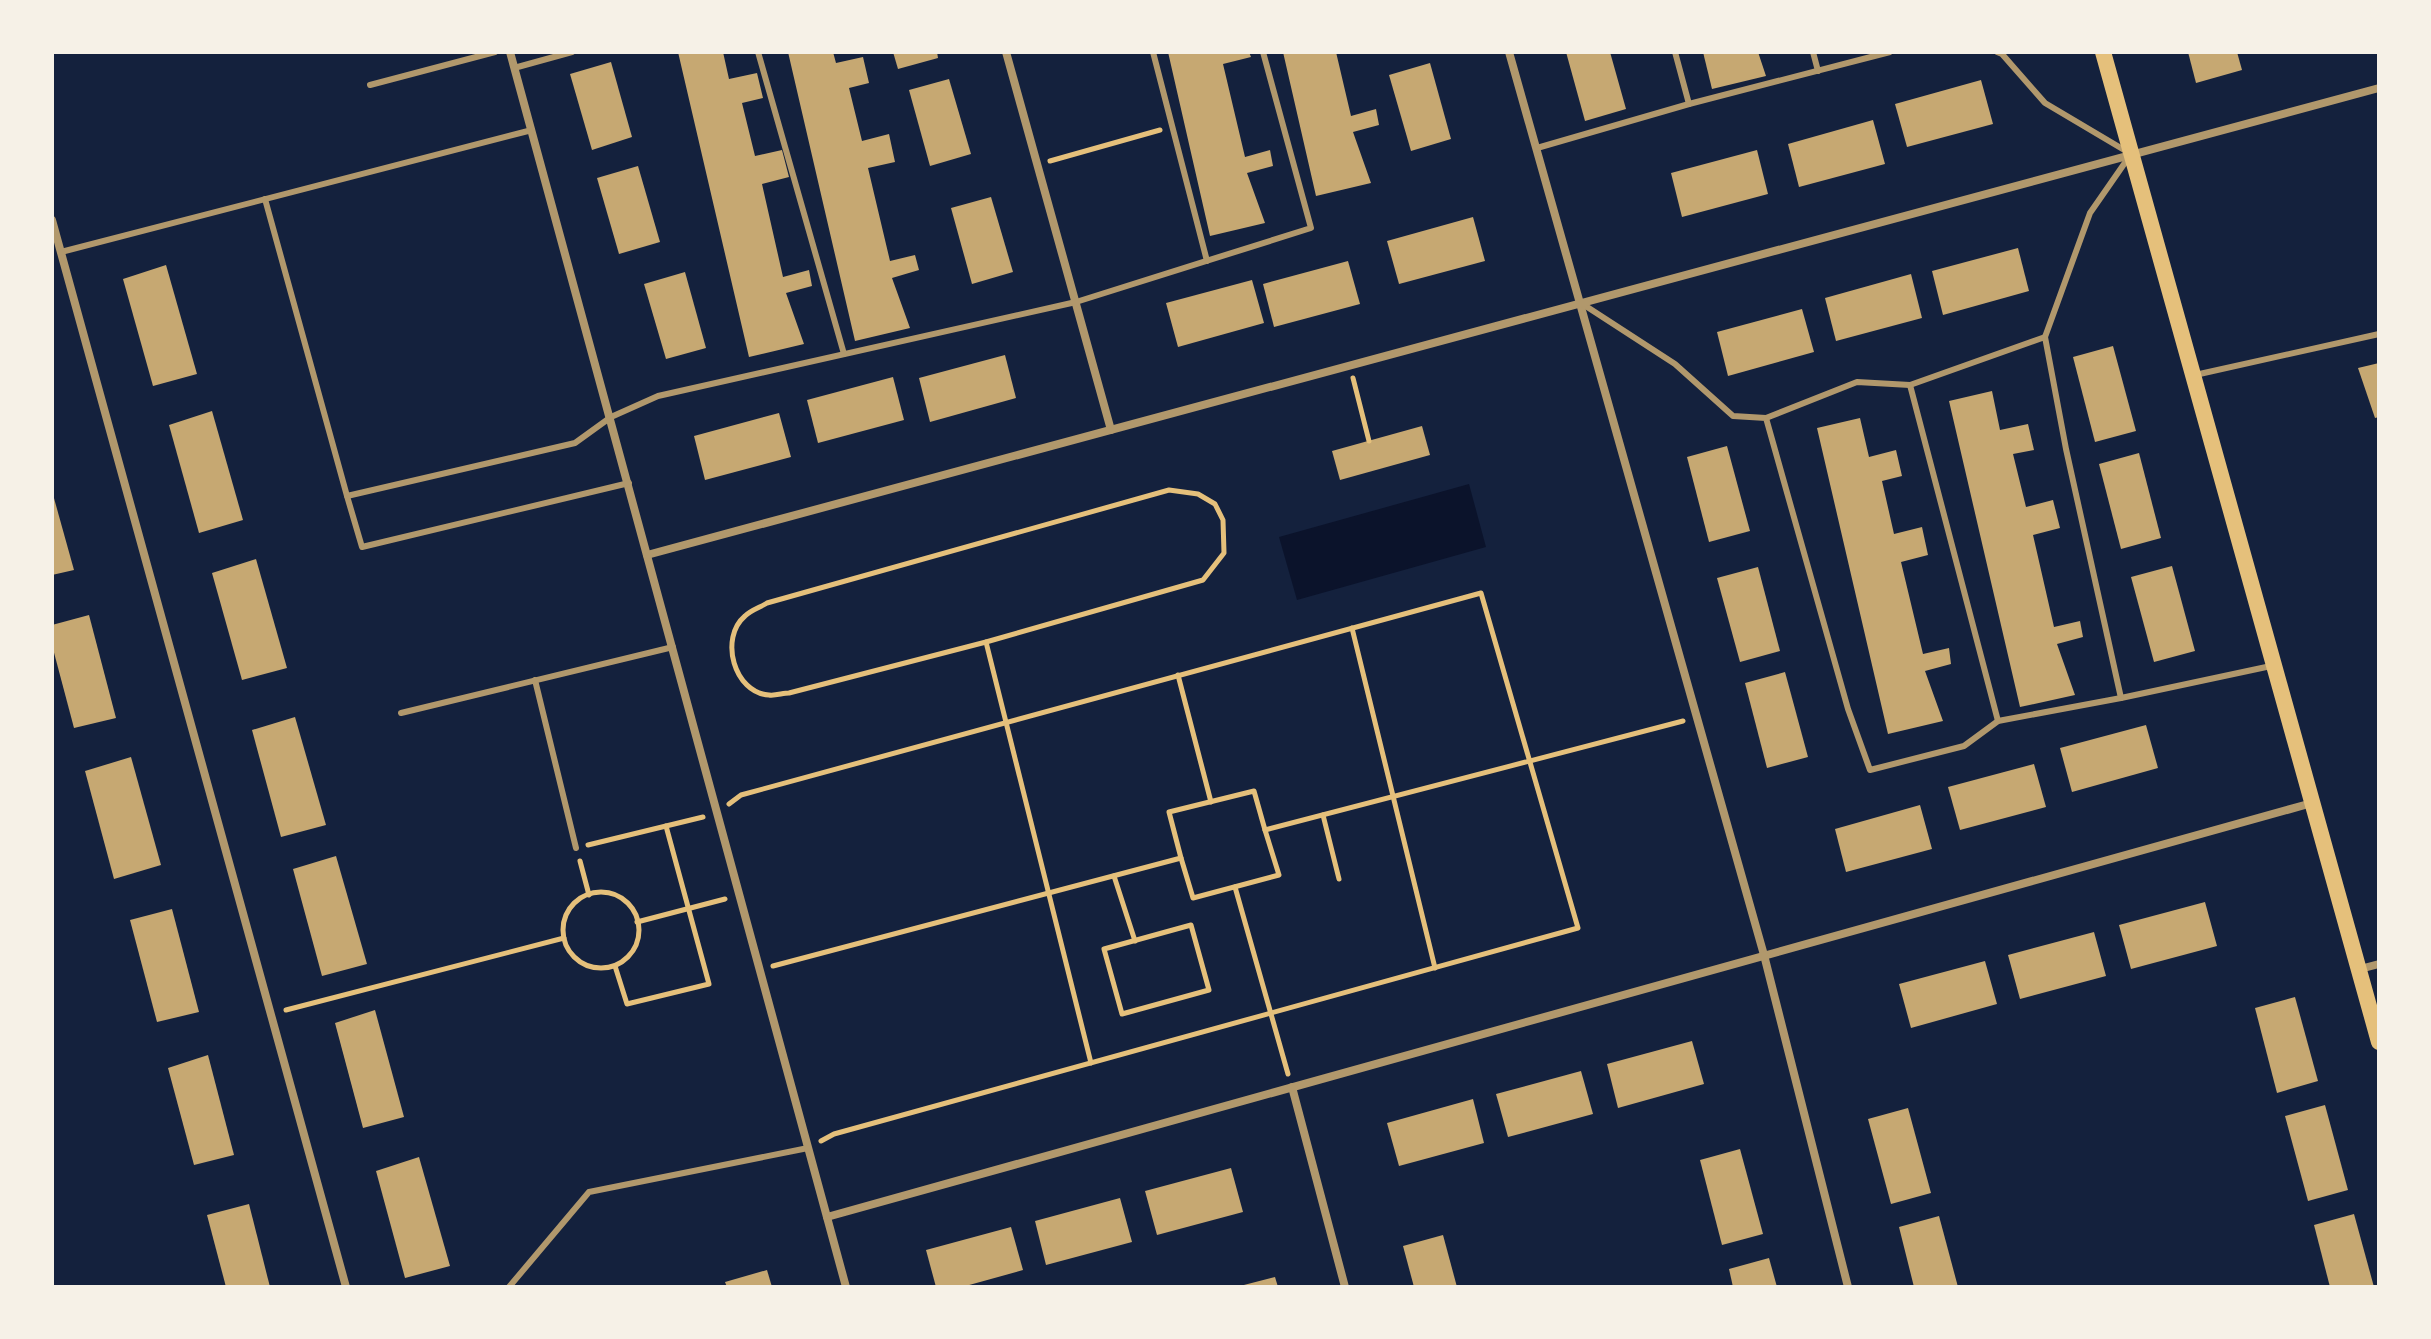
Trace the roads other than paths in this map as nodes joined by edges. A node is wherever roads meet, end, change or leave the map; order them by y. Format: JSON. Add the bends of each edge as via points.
{"nodes":[{"id":1,"x":495,"y":52,"type":"edge"},
{"id":2,"x":510,"y":52,"type":"edge"},
{"id":3,"x":572,"y":52,"type":"edge"},
{"id":4,"x":758,"y":52,"type":"edge"},
{"id":5,"x":1006,"y":52,"type":"edge"},
{"id":6,"x":1153,"y":52,"type":"edge"},
{"id":7,"x":1263,"y":52,"type":"edge"},
{"id":8,"x":1509,"y":52,"type":"edge"},
{"id":9,"x":1675,"y":52,"type":"edge"},
{"id":10,"x":1813,"y":52,"type":"edge"},
{"id":11,"x":1890,"y":52,"type":"edge"},
{"id":12,"x":1997,"y":52,"type":"edge"},
{"id":13,"x":2103,"y":52,"type":"edge"},
{"id":14,"x":514,"y":68,"type":"junction"},
{"id":15,"x":1818,"y":71,"type":"junction"},
{"id":16,"x":370,"y":85,"type":"dead end"},
{"id":17,"x":2379,"y":88,"type":"edge"},
{"id":18,"x":1689,"y":104,"type":"junction"},
{"id":19,"x":532,"y":130,"type":"junction"},
{"id":20,"x":1537,"y":148,"type":"junction"},
{"id":21,"x":2131,"y":154,"type":"junction"},
{"id":22,"x":265,"y":199,"type":"junction"},
{"id":23,"x":52,"y":220,"type":"edge"},
{"id":24,"x":61,"y":252,"type":"junction"},
{"id":25,"x":1207,"y":261,"type":"junction"},
{"id":26,"x":1076,"y":302,"type":"junction"},
{"id":27,"x":1581,"y":303,"type":"junction"},
{"id":28,"x":2379,"y":334,"type":"edge"},
{"id":29,"x":2045,"y":337,"type":"junction"},
{"id":30,"x":844,"y":354,"type":"junction"},
{"id":31,"x":2193,"y":375,"type":"junction"},
{"id":32,"x":1910,"y":385,"type":"junction"},
{"id":33,"x":611,"y":417,"type":"junction"},
{"id":34,"x":1766,"y":418,"type":"junction"},
{"id":35,"x":1111,"y":430,"type":"junction"},
{"id":36,"x":629,"y":483,"type":"junction"},
{"id":37,"x":347,"y":496,"type":"junction"},
{"id":38,"x":647,"y":555,"type":"junction"},
{"id":39,"x":673,"y":647,"type":"junction"},
{"id":40,"x":2275,"y":665,"type":"junction"},
{"id":41,"x":535,"y":680,"type":"junction"},
{"id":42,"x":2121,"y":698,"type":"junction"},
{"id":43,"x":401,"y":713,"type":"dead end"},
{"id":44,"x":1998,"y":721,"type":"junction"},
{"id":45,"x":2313,"y":803,"type":"junction"},
{"id":46,"x":576,"y":848,"type":"road end"},
{"id":47,"x":1764,"y":955,"type":"junction"},
{"id":48,"x":2379,"y":964,"type":"edge"},
{"id":49,"x":2360,"y":969,"type":"junction"},
{"id":50,"x":2379,"y":1042,"type":"edge"},
{"id":51,"x":1292,"y":1087,"type":"junction"},
{"id":52,"x":808,"y":1148,"type":"junction"},
{"id":53,"x":827,"y":1217,"type":"junction"},
{"id":54,"x":346,"y":1287,"type":"edge"},
{"id":55,"x":509,"y":1287,"type":"edge"},
{"id":56,"x":846,"y":1287,"type":"edge"},
{"id":57,"x":1345,"y":1287,"type":"edge"},
{"id":58,"x":1848,"y":1287,"type":"edge"}],
"edges":[{"from":1,"to":16,"type":"lane"},
{"from":2,"to":14,"type":"street"},
{"from":3,"to":14,"type":"lane"},
{"from":4,"to":30,"type":"lane"},
{"from":5,"to":26,"type":"street"},
{"from":6,"to":25,"type":"lane"},
{"from":7,"to":25,"type":"lane","via":[[1311,228]]},
{"from":8,"to":20,"type":"street"},
{"from":9,"to":18,"type":"lane"},
{"from":10,"to":15,"type":"lane"},
{"from":11,"to":15,"type":"lane"},
{"from":12,"to":21,"type":"lane","via":[[2045,103]]},
{"from":13,"to":21,"type":"main road"},
{"from":14,"to":19,"type":"street"},
{"from":15,"to":18,"type":"lane"},
{"from":17,"to":21,"type":"street"},
{"from":18,"to":20,"type":"lane"},
{"from":19,"to":22,"type":"lane"},
{"from":19,"to":33,"type":"street"},
{"from":20,"to":27,"type":"street"},
{"from":21,"to":27,"type":"street"},
{"from":21,"to":29,"type":"lane","via":[[2090,213]]},
{"from":21,"to":31,"type":"main road"},
{"from":22,"to":24,"type":"lane"},
{"from":22,"to":37,"type":"lane"},
{"from":23,"to":24,"type":"street"},
{"from":24,"to":54,"type":"street"},
{"from":25,"to":26,"type":"lane"},
{"from":26,"to":30,"type":"lane"},
{"from":26,"to":35,"type":"street"},
{"from":27,"to":34,"type":"lane","via":[[1675,364],[1733,416]]},
{"from":27,"to":35,"type":"street"},
{"from":27,"to":47,"type":"street"},
{"from":28,"to":31,"type":"lane"},
{"from":29,"to":32,"type":"lane"},
{"from":29,"to":42,"type":"lane"},
{"from":30,"to":33,"type":"lane","via":[[658,396]]},
{"from":31,"to":40,"type":"main road"},
{"from":32,"to":34,"type":"lane","via":[[1857,382]]},
{"from":32,"to":44,"type":"lane"},
{"from":33,"to":36,"type":"street"},
{"from":33,"to":37,"type":"lane","via":[[575,443]]},
{"from":34,"to":44,"type":"lane","via":[[1870,770],[1964,746]]},
{"from":35,"to":38,"type":"street"},
{"from":36,"to":37,"type":"lane","via":[[362,547]]},
{"from":36,"to":38,"type":"street"},
{"from":38,"to":39,"type":"street"},
{"from":39,"to":41,"type":"lane"},
{"from":39,"to":52,"type":"street"},
{"from":40,"to":42,"type":"lane"},
{"from":40,"to":45,"type":"main road"},
{"from":41,"to":43,"type":"lane"},
{"from":41,"to":46,"type":"lane"},
{"from":42,"to":44,"type":"lane"},
{"from":45,"to":47,"type":"street"},
{"from":45,"to":49,"type":"main road"},
{"from":47,"to":51,"type":"street"},
{"from":47,"to":58,"type":"street"},
{"from":48,"to":49,"type":"street"},
{"from":49,"to":50,"type":"main road"},
{"from":51,"to":53,"type":"street"},
{"from":51,"to":57,"type":"street"},
{"from":52,"to":53,"type":"street"},
{"from":52,"to":55,"type":"lane","via":[[589,1192]]},
{"from":53,"to":56,"type":"street"}]}
